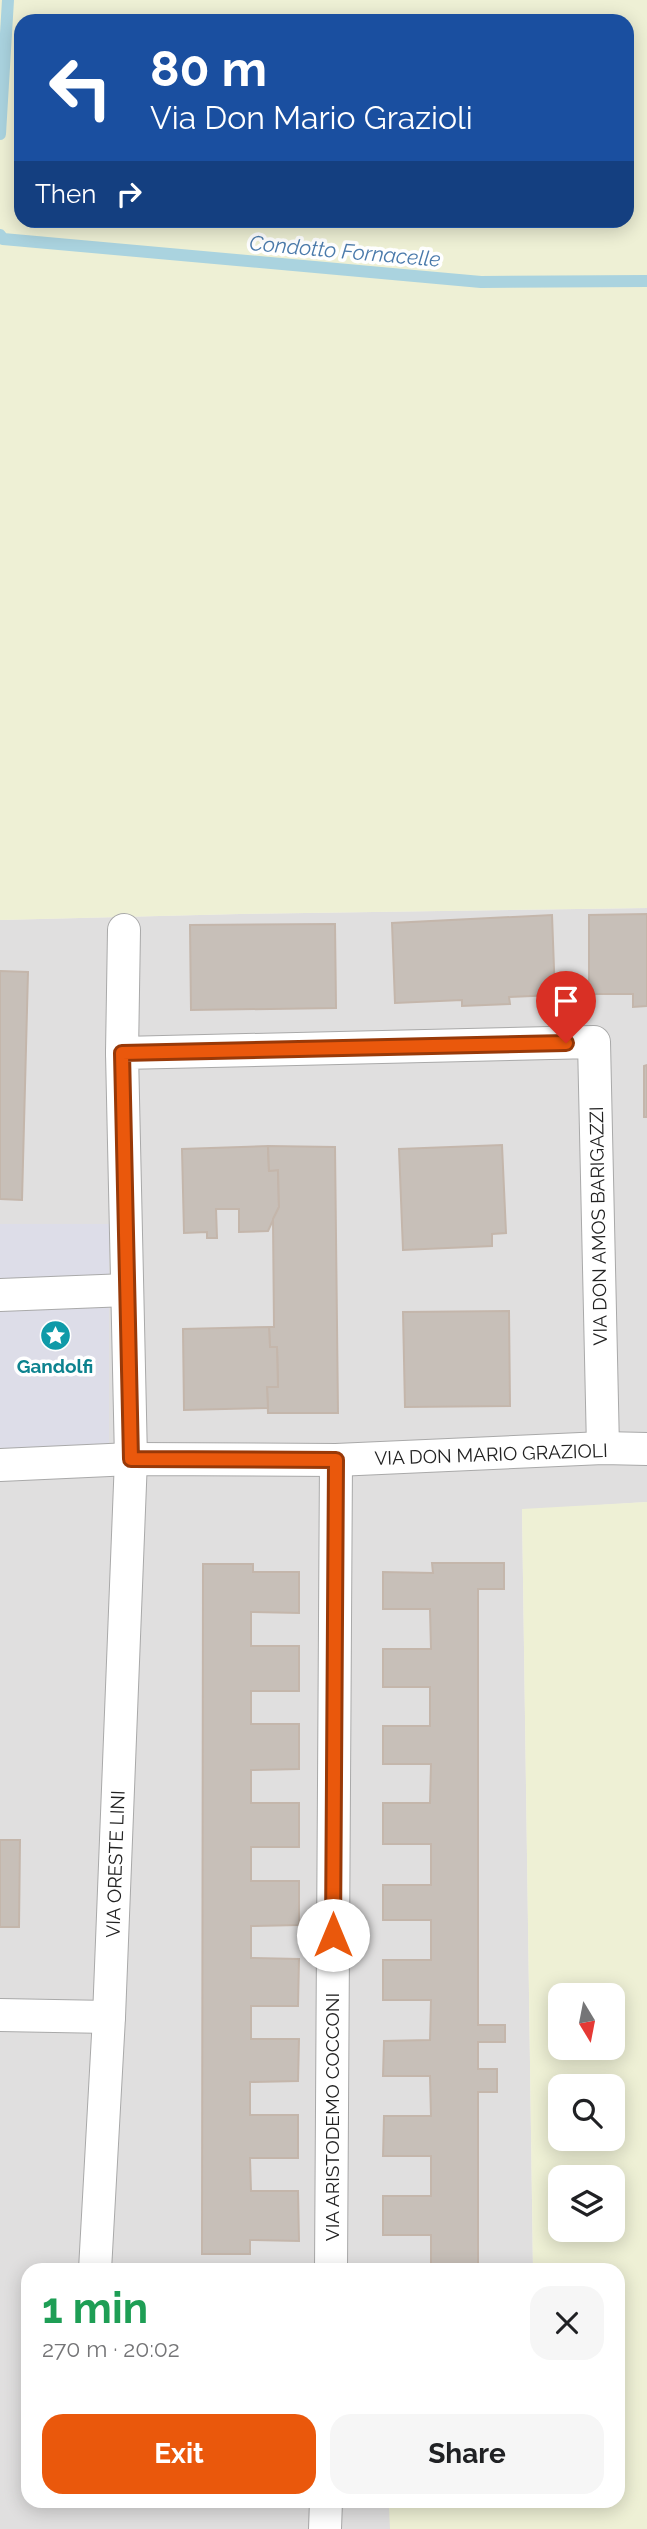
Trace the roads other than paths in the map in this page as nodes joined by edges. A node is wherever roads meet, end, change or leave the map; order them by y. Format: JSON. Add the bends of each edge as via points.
{"nodes":[{"id":1,"x":124,"y":930,"type":"dead end"},
{"id":2,"x":122,"y":1053,"type":"junction"},
{"id":3,"x":127,"y":1290,"type":"junction"},
{"id":4,"x":0,"y":1295,"type":"edge"},
{"id":5,"x":603,"y":1448,"type":"junction"},
{"id":6,"x":647,"y":1449,"type":"edge"},
{"id":7,"x":131,"y":1459,"type":"junction"},
{"id":8,"x":336,"y":1460,"type":"junction"},
{"id":9,"x":0,"y":1465,"type":"edge"},
{"id":10,"x":0,"y":2015,"type":"edge"},
{"id":11,"x":109,"y":2017,"type":"junction"},
{"id":12,"x":95,"y":2263,"type":"edge"},
{"id":13,"x":331,"y":2263,"type":"edge"},
{"id":14,"x":326,"y":2508,"type":"edge"},
{"id":15,"x":325,"y":2529,"type":"edge"}],
"edges":[{"from":1,"to":2,"type":"street"},
{"from":2,"to":3,"type":"street"},
{"from":2,"to":5,"type":"street","name":"VIA DON AMOS BARIGAZZI","via":[[594,1042]]},
{"from":3,"to":4,"type":"street"},
{"from":3,"to":7,"type":"street"},
{"from":5,"to":6,"type":"street","name":"VIA DON MARIO GRAZIOLI"},
{"from":5,"to":8,"type":"street","name":"VIA DON MARIO GRAZIOLI"},
{"from":7,"to":8,"type":"street","name":"VIA DON MARIO GRAZIOLI"},
{"from":7,"to":9,"type":"street","name":"VIA DON MARIO GRAZIOLI"},
{"from":7,"to":11,"type":"street","name":"VIA ORESTE LINI"},
{"from":8,"to":13,"type":"street","name":"VIA ARISTODEMO COCCONI"},
{"from":10,"to":11,"type":"street"},
{"from":11,"to":12,"type":"street","name":"VIA ORESTE LINI"},
{"from":14,"to":15,"type":"street"}]}
